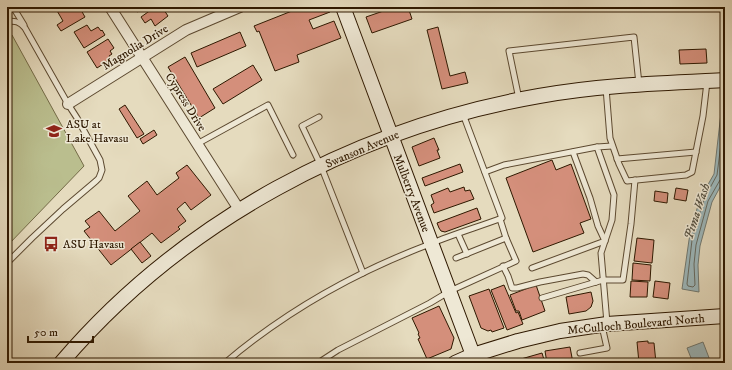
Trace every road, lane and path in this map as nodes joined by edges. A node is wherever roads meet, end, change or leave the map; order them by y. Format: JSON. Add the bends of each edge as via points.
{"nodes":[{"id":1,"x":13,"y":7,"type":"edge"},
{"id":2,"x":110,"y":7,"type":"edge"},
{"id":3,"x":343,"y":7,"type":"edge"},
{"id":4,"x":236,"y":8,"type":"edge"},
{"id":5,"x":7,"y":22,"type":"edge"},
{"id":6,"x":26,"y":29,"type":"junction"},
{"id":7,"x":143,"y":58,"type":"junction"},
{"id":8,"x":717,"y":80,"type":"edge"},
{"id":9,"x":639,"y":85,"type":"junction"},
{"id":10,"x":606,"y":87,"type":"junction"},
{"id":11,"x":520,"y":99,"type":"junction"},
{"id":12,"x":68,"y":104,"type":"junction"},
{"id":13,"x":463,"y":113,"type":"junction"},
{"id":14,"x":319,"y":117,"type":"dead end"},
{"id":15,"x":390,"y":136,"type":"junction"},
{"id":16,"x":197,"y":144,"type":"junction"},
{"id":17,"x":612,"y":146,"type":"junction"},
{"id":18,"x":597,"y":147,"type":"junction"},
{"id":19,"x":573,"y":152,"type":"junction"},
{"id":20,"x":696,"y":152,"type":"junction"},
{"id":21,"x":293,"y":155,"type":"dead end"},
{"id":22,"x":617,"y":160,"type":"junction"},
{"id":23,"x":321,"y":166,"type":"junction"},
{"id":24,"x":485,"y":172,"type":"junction"},
{"id":25,"x":635,"y":180,"type":"junction"},
{"id":26,"x":240,"y":211,"type":"junction"},
{"id":27,"x":500,"y":219,"type":"junction"},
{"id":28,"x":458,"y":234,"type":"junction"},
{"id":29,"x":506,"y":238,"type":"junction"},
{"id":30,"x":605,"y":241,"type":"junction"},
{"id":31,"x":431,"y":243,"type":"junction"},
{"id":32,"x":467,"y":254,"type":"junction"},
{"id":33,"x":456,"y":258,"type":"dead end"},
{"id":34,"x":7,"y":262,"type":"edge"},
{"id":35,"x":504,"y":266,"type":"junction"},
{"id":36,"x":532,"y":268,"type":"dead end"},
{"id":37,"x":363,"y":273,"type":"junction"},
{"id":38,"x":604,"y":280,"type":"junction"},
{"id":39,"x":596,"y":282,"type":"junction"},
{"id":40,"x":450,"y":291,"type":"junction"},
{"id":41,"x":542,"y":298,"type":"dead end"},
{"id":42,"x":725,"y":316,"type":"edge"},
{"id":43,"x":604,"y":325,"type":"junction"},
{"id":44,"x":580,"y":353,"type":"dead end"},
{"id":45,"x":473,"y":355,"type":"junction"},
{"id":46,"x":61,"y":363,"type":"edge"},
{"id":47,"x":225,"y":363,"type":"edge"},
{"id":48,"x":318,"y":363,"type":"edge"},
{"id":49,"x":455,"y":363,"type":"edge"}],
"edges":[{"from":1,"to":6,"type":"lane"},
{"from":2,"to":7,"type":"street","name":"Cypress Drive"},
{"from":3,"to":15,"type":"street","name":"Mulberry Avenue"},
{"from":4,"to":7,"type":"street","name":"Magnolia Drive","via":[[186,30]]},
{"from":5,"to":6,"type":"lane","via":[[18,22]]},
{"from":6,"to":12,"type":"lane"},
{"from":7,"to":12,"type":"street","name":"Magnolia Drive"},
{"from":7,"to":16,"type":"street","name":"Cypress Drive"},
{"from":8,"to":9,"type":"street","name":"Swanson Avenue"},
{"from":8,"to":20,"type":"lane","via":[[703,116]]},
{"from":9,"to":10,"type":"street","name":"Swanson Avenue"},
{"from":9,"to":11,"type":"lane","via":[[634,37],[509,51]]},
{"from":10,"to":11,"type":"street","name":"Swanson Avenue"},
{"from":10,"to":17,"type":"lane"},
{"from":11,"to":13,"type":"street","name":"Swanson Avenue"},
{"from":12,"to":34,"type":"lane","via":[[100,160],[101,174]]},
{"from":13,"to":15,"type":"street","name":"Swanson Avenue"},
{"from":13,"to":24,"type":"lane"},
{"from":14,"to":23,"type":"lane","via":[[302,126]]},
{"from":15,"to":23,"type":"street","name":"Swanson Avenue"},
{"from":15,"to":31,"type":"street","name":"Mulberry Avenue"},
{"from":16,"to":21,"type":"lane","via":[[268,105]]},
{"from":16,"to":26,"type":"street","name":"Cypress Drive"},
{"from":17,"to":18,"type":"lane"},
{"from":17,"to":22,"type":"lane"},
{"from":18,"to":19,"type":"lane"},
{"from":18,"to":30,"type":"lane","via":[[614,195],[612,220]]},
{"from":19,"to":24,"type":"lane","via":[[504,165]]},
{"from":19,"to":30,"type":"lane"},
{"from":20,"to":22,"type":"lane"},
{"from":20,"to":25,"type":"lane","via":[[692,172],[686,175]]},
{"from":22,"to":25,"type":"lane","via":[[627,181]]},
{"from":23,"to":26,"type":"street","name":"Swanson Avenue","via":[[270,192]]},
{"from":23,"to":37,"type":"lane"},
{"from":24,"to":27,"type":"lane","via":[[502,218]]},
{"from":25,"to":38,"type":"lane","via":[[623,280]]},
{"from":26,"to":46,"type":"street","name":"Swanson Avenue","via":[[155,272],[98,324]]},
{"from":27,"to":28,"type":"lane"},
{"from":27,"to":29,"type":"lane"},
{"from":28,"to":31,"type":"lane"},
{"from":28,"to":32,"type":"lane"},
{"from":29,"to":32,"type":"lane"},
{"from":29,"to":35,"type":"lane","via":[[516,261]]},
{"from":30,"to":36,"type":"lane"},
{"from":30,"to":38,"type":"lane","via":[[601,253]]},
{"from":31,"to":37,"type":"lane"},
{"from":31,"to":40,"type":"street","name":"Mulberry Avenue"},
{"from":32,"to":33,"type":"lane"},
{"from":35,"to":39,"type":"lane","via":[[512,288],[583,274]]},
{"from":35,"to":40,"type":"lane"},
{"from":37,"to":47,"type":"lane","via":[[291,314]]},
{"from":38,"to":39,"type":"lane"},
{"from":38,"to":43,"type":"lane"},
{"from":39,"to":41,"type":"lane"},
{"from":40,"to":45,"type":"street","name":"Mulberry Avenue"},
{"from":40,"to":48,"type":"lane"},
{"from":42,"to":43,"type":"street","name":"McCulloch Boulevard North"},
{"from":43,"to":44,"type":"lane","via":[[607,348]]},
{"from":43,"to":45,"type":"street","name":"McCulloch Boulevard North","via":[[560,331]]},
{"from":45,"to":49,"type":"street","name":"McCulloch Boulevard North"}]}
